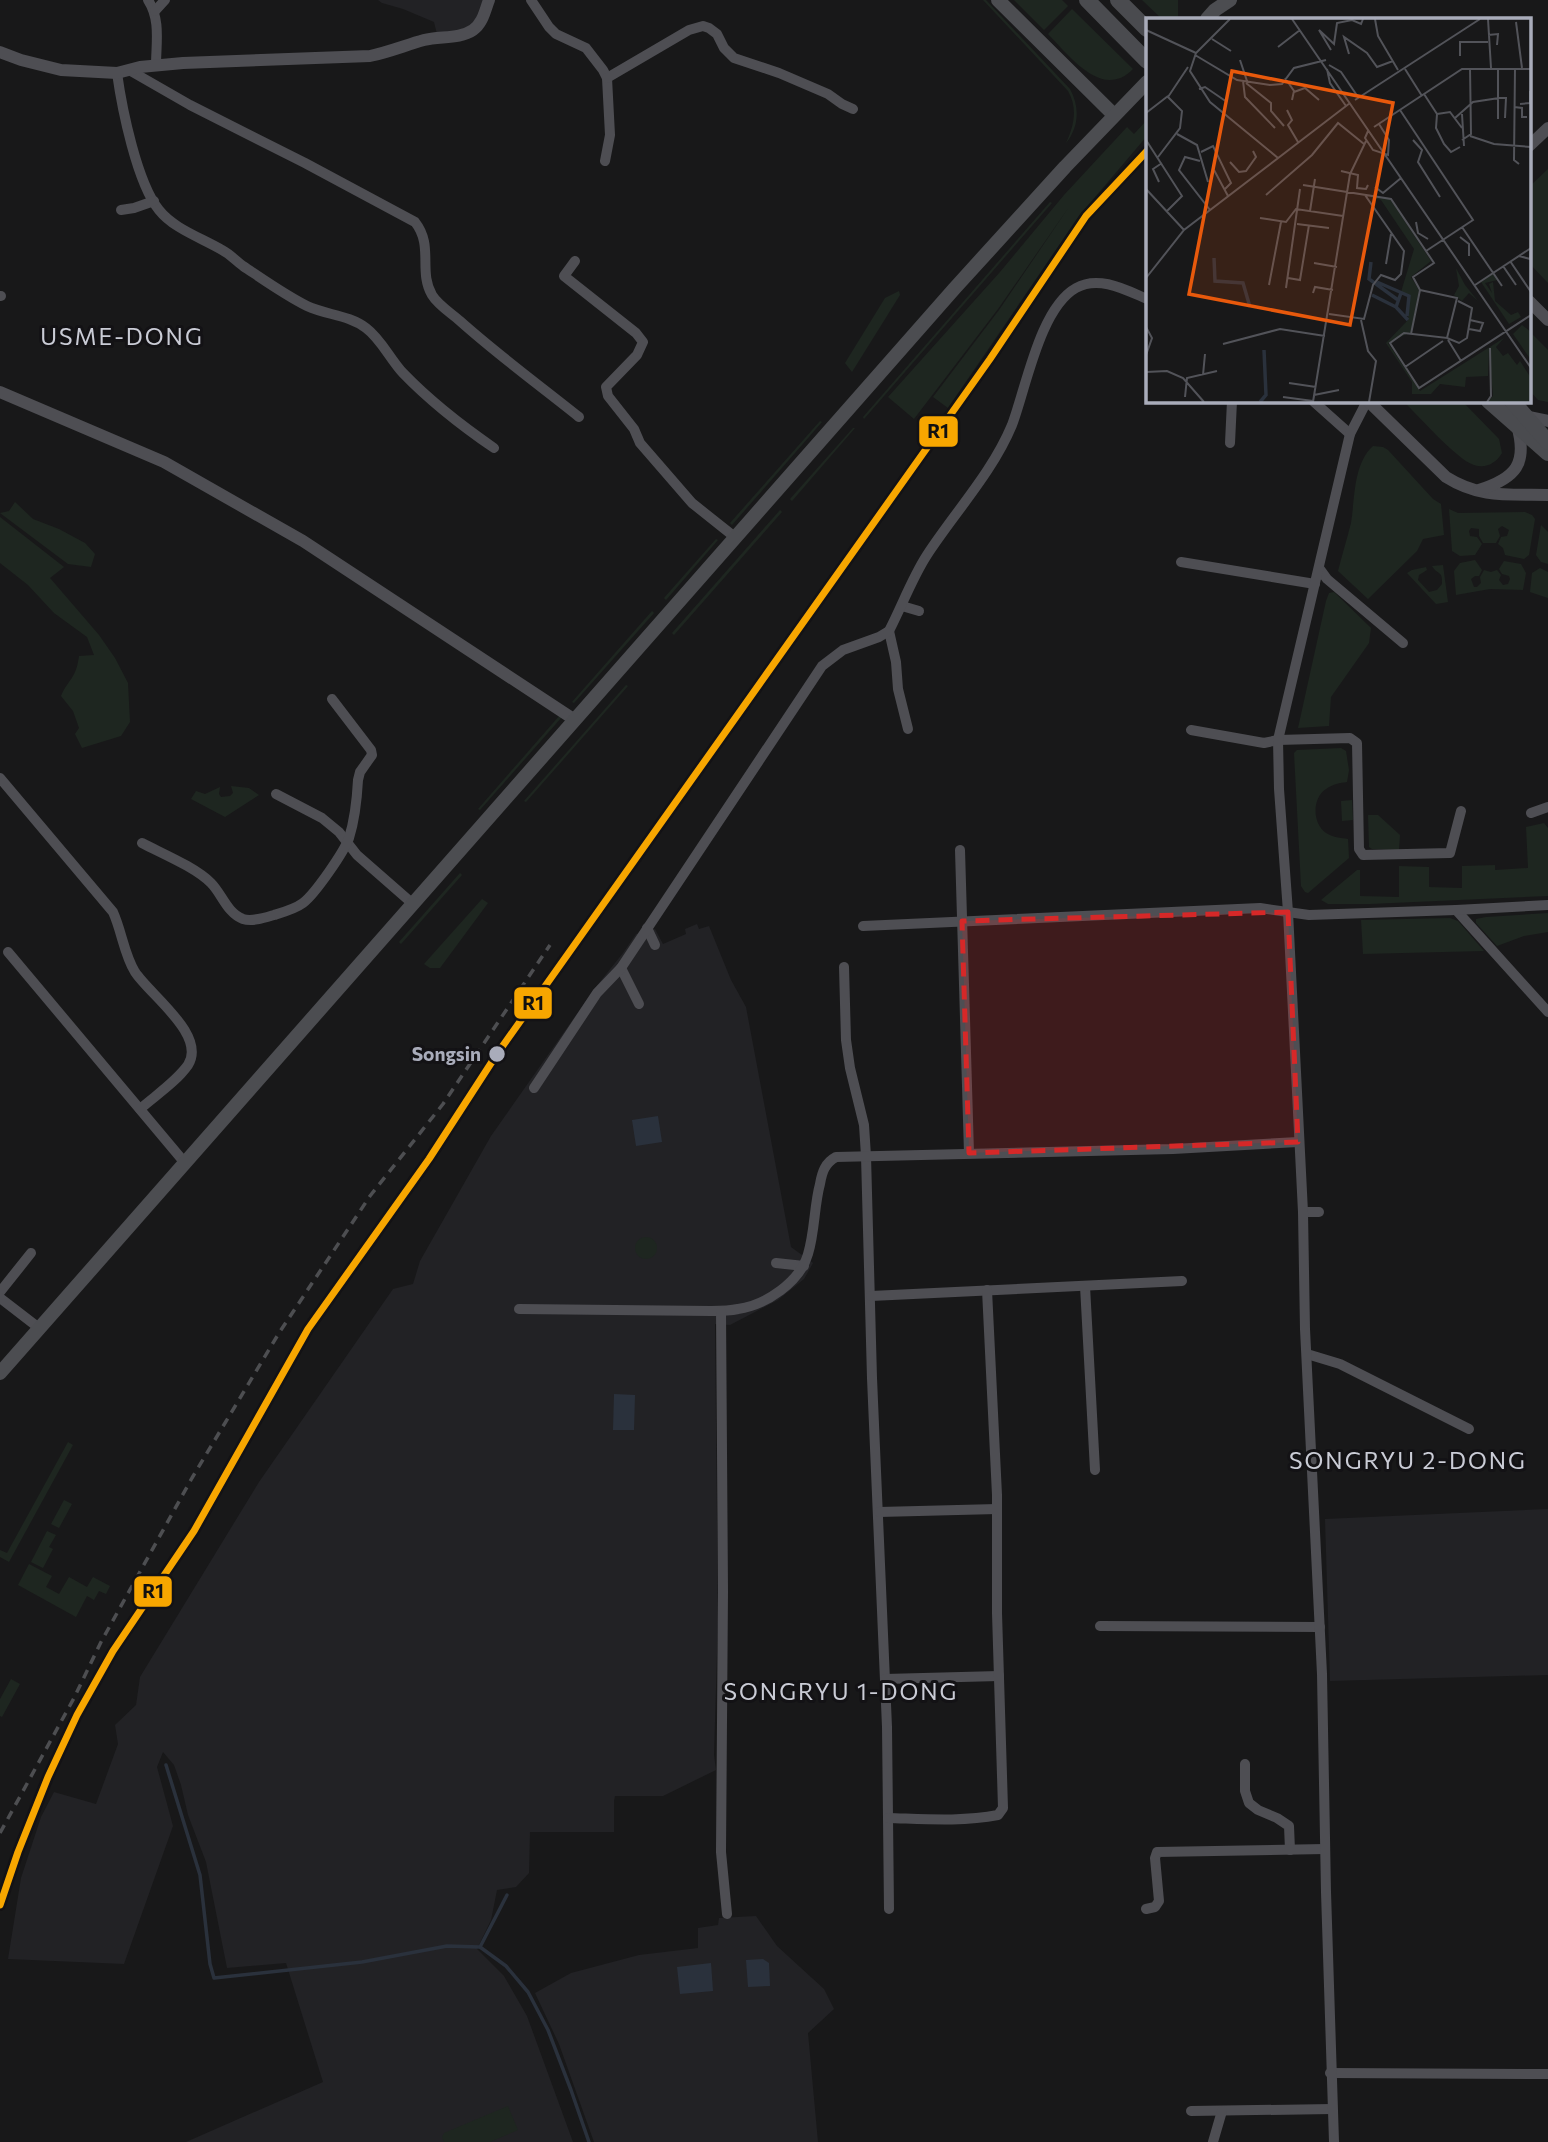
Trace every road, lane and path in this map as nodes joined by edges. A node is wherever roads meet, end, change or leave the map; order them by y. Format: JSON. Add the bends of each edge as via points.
{"nodes":[{"id":1,"x":148,"y":0,"type":"edge"},
{"id":2,"x":165,"y":0,"type":"edge"},
{"id":3,"x":489,"y":0,"type":"edge"},
{"id":4,"x":531,"y":0,"type":"edge"},
{"id":5,"x":998,"y":0,"type":"edge"},
{"id":6,"x":1087,"y":0,"type":"edge"},
{"id":7,"x":1118,"y":0,"type":"edge"},
{"id":8,"x":1230,"y":0,"type":"edge"},
{"id":9,"x":1209,"y":10,"type":"edge"},
{"id":10,"x":155,"y":11,"type":"junction"},
{"id":11,"x":1146,"y":28,"type":"edge"},
{"id":12,"x":0,"y":52,"type":"edge"},
{"id":13,"x":1146,"y":60,"type":"edge"},
{"id":14,"x":156,"y":66,"type":"junction"},
{"id":15,"x":123,"y":72,"type":"junction"},
{"id":16,"x":607,"y":78,"type":"junction"},
{"id":17,"x":1146,"y":83,"type":"edge"},
{"id":18,"x":853,"y":109,"type":"dead end"},
{"id":19,"x":1114,"y":115,"type":"junction"},
{"id":20,"x":1548,"y":128,"type":"edge"},
{"id":21,"x":1530,"y":145,"type":"edge"},
{"id":22,"x":605,"y":161,"type":"dead end"},
{"id":23,"x":154,"y":201,"type":"junction"},
{"id":24,"x":121,"y":211,"type":"dead end"},
{"id":25,"x":575,"y":261,"type":"dead end"},
{"id":26,"x":1146,"y":299,"type":"edge"},
{"id":27,"x":1530,"y":302,"type":"edge"},
{"id":28,"x":1548,"y":320,"type":"edge"},
{"id":29,"x":0,"y":392,"type":"edge"},
{"id":30,"x":1232,"y":402,"type":"edge"},
{"id":31,"x":1314,"y":402,"type":"edge"},
{"id":32,"x":1367,"y":402,"type":"edge"},
{"id":33,"x":1369,"y":402,"type":"edge"},
{"id":34,"x":1491,"y":402,"type":"edge"},
{"id":35,"x":1512,"y":402,"type":"edge"},
{"id":36,"x":579,"y":417,"type":"dead end"},
{"id":37,"x":1521,"y":420,"type":"junction"},
{"id":38,"x":1548,"y":421,"type":"edge"},
{"id":39,"x":1350,"y":434,"type":"junction"},
{"id":40,"x":1548,"y":442,"type":"edge"},
{"id":41,"x":1230,"y":443,"type":"dead end"},
{"id":42,"x":494,"y":448,"type":"dead end"},
{"id":43,"x":1548,"y":453,"type":"edge"},
{"id":44,"x":1475,"y":492,"type":"junction"},
{"id":45,"x":1548,"y":495,"type":"edge"},
{"id":46,"x":736,"y":538,"type":"junction"},
{"id":47,"x":1181,"y":562,"type":"dead end"},
{"id":48,"x":1319,"y":568,"type":"junction"},
{"id":49,"x":1315,"y":584,"type":"junction"},
{"id":50,"x":902,"y":606,"type":"junction"},
{"id":51,"x":919,"y":611,"type":"dead end"},
{"id":52,"x":890,"y":631,"type":"junction"},
{"id":53,"x":1402,"y":643,"type":"dead end"},
{"id":54,"x":332,"y":699,"type":"dead end"},
{"id":55,"x":575,"y":720,"type":"junction"},
{"id":56,"x":908,"y":729,"type":"dead end"},
{"id":57,"x":1191,"y":730,"type":"dead end"},
{"id":58,"x":1278,"y":740,"type":"junction"},
{"id":59,"x":0,"y":778,"type":"edge"},
{"id":60,"x":276,"y":794,"type":"dead end"},
{"id":61,"x":1548,"y":807,"type":"edge"},
{"id":62,"x":1461,"y":811,"type":"dead end"},
{"id":63,"x":1531,"y":813,"type":"dead end"},
{"id":64,"x":348,"y":842,"type":"junction"},
{"id":65,"x":142,"y":843,"type":"dead end"},
{"id":66,"x":960,"y":850,"type":"dead end"},
{"id":67,"x":412,"y":904,"type":"junction"},
{"id":68,"x":1548,"y":905,"type":"edge"},
{"id":69,"x":1457,"y":910,"type":"junction"},
{"id":70,"x":1288,"y":912,"type":"junction"},
{"id":71,"x":962,"y":921,"type":"junction"},
{"id":72,"x":863,"y":926,"type":"dead end"},
{"id":73,"x":647,"y":928,"type":"junction"},
{"id":74,"x":655,"y":945,"type":"dead end"},
{"id":75,"x":8,"y":952,"type":"dead end"},
{"id":76,"x":844,"y":967,"type":"dead end"},
{"id":77,"x":621,"y":968,"type":"junction"},
{"id":78,"x":639,"y":1004,"type":"dead end"},
{"id":79,"x":1548,"y":1012,"type":"edge"},
{"id":80,"x":534,"y":1088,"type":"dead end"},
{"id":81,"x":140,"y":1109,"type":"junction"},
{"id":82,"x":1298,"y":1142,"type":"junction"},
{"id":83,"x":969,"y":1153,"type":"junction"},
{"id":84,"x":866,"y":1156,"type":"junction"},
{"id":85,"x":185,"y":1163,"type":"junction"},
{"id":86,"x":1303,"y":1212,"type":"junction"},
{"id":87,"x":1319,"y":1212,"type":"dead end"},
{"id":88,"x":31,"y":1253,"type":"dead end"},
{"id":89,"x":776,"y":1263,"type":"dead end"},
{"id":90,"x":804,"y":1266,"type":"junction"},
{"id":91,"x":1182,"y":1281,"type":"dead end"},
{"id":92,"x":1085,"y":1286,"type":"junction"},
{"id":93,"x":987,"y":1290,"type":"junction"},
{"id":94,"x":0,"y":1295,"type":"edge"},
{"id":95,"x":871,"y":1296,"type":"junction"},
{"id":96,"x":519,"y":1309,"type":"dead end"},
{"id":97,"x":721,"y":1311,"type":"junction"},
{"id":98,"x":39,"y":1328,"type":"junction"},
{"id":99,"x":1307,"y":1354,"type":"junction"},
{"id":100,"x":0,"y":1373,"type":"edge"},
{"id":101,"x":1469,"y":1429,"type":"dead end"},
{"id":102,"x":1095,"y":1470,"type":"dead end"},
{"id":103,"x":998,"y":1509,"type":"junction"},
{"id":104,"x":879,"y":1511,"type":"junction"},
{"id":105,"x":1100,"y":1626,"type":"dead end"},
{"id":106,"x":1320,"y":1627,"type":"junction"},
{"id":107,"x":999,"y":1676,"type":"junction"},
{"id":108,"x":885,"y":1679,"type":"junction"},
{"id":109,"x":1245,"y":1765,"type":"dead end"},
{"id":110,"x":888,"y":1818,"type":"junction"},
{"id":111,"x":1325,"y":1849,"type":"junction"},
{"id":112,"x":1290,"y":1850,"type":"junction"},
{"id":113,"x":889,"y":1909,"type":"dead end"},
{"id":114,"x":1146,"y":1909,"type":"dead end"},
{"id":115,"x":727,"y":1914,"type":"dead end"},
{"id":116,"x":1331,"y":2073,"type":"junction"},
{"id":117,"x":1548,"y":2074,"type":"edge"},
{"id":118,"x":1332,"y":2109,"type":"junction"},
{"id":119,"x":1222,"y":2110,"type":"junction"},
{"id":120,"x":1191,"y":2111,"type":"dead end"},
{"id":121,"x":1213,"y":2142,"type":"edge"},
{"id":122,"x":1334,"y":2142,"type":"edge"}],
"edges":[{"from":1,"to":10,"type":"street"},
{"from":2,"to":10,"type":"street"},
{"from":3,"to":14,"type":"street","via":[[480,24],[472,31],[370,56]]},
{"from":4,"to":16,"type":"street","via":[[549,27],[586,48]]},
{"from":5,"to":19,"type":"main road"},
{"from":6,"to":13,"type":"main road"},
{"from":7,"to":11,"type":"main road"},
{"from":8,"to":9,"type":"main road"},
{"from":10,"to":14,"type":"street"},
{"from":12,"to":15,"type":"street","via":[[61,70]]},
{"from":14,"to":15,"type":"street"},
{"from":15,"to":23,"type":"street","via":[[121,106]]},
{"from":15,"to":36,"type":"street","via":[[415,222],[423,232],[433,298]]},
{"from":16,"to":18,"type":"street","via":[[688,30],[703,26],[717,34],[734,58],[779,73]]},
{"from":16,"to":22,"type":"street","via":[[610,135]]},
{"from":17,"to":19,"type":"main road"},
{"from":19,"to":46,"type":"main road"},
{"from":20,"to":21,"type":"street"},
{"from":23,"to":24,"type":"street"},
{"from":23,"to":42,"type":"street","via":[[176,224],[284,292],[366,328],[405,375]]},
{"from":25,"to":46,"type":"street","via":[[564,276],[643,342],[638,355],[606,387],[608,396],[640,443],[692,503]]},
{"from":26,"to":50,"type":"street","via":[[1115,285],[1097,283],[1075,288],[1060,300],[1046,324],[1012,425],[997,455],[926,557]]},
{"from":27,"to":28,"type":"street"},
{"from":29,"to":55,"type":"street","via":[[164,462],[303,541]]},
{"from":30,"to":41,"type":"street"},
{"from":31,"to":39,"type":"street"},
{"from":32,"to":39,"type":"street"},
{"from":33,"to":44,"type":"street","via":[[1446,477]]},
{"from":34,"to":37,"type":"main road"},
{"from":35,"to":37,"type":"main road"},
{"from":37,"to":38,"type":"street"},
{"from":37,"to":40,"type":"main road"},
{"from":37,"to":43,"type":"main road"},
{"from":37,"to":44,"type":"street","via":[[1518,466],[1494,485]]},
{"from":39,"to":48,"type":"street"},
{"from":44,"to":45,"type":"street"},
{"from":46,"to":55,"type":"main road"},
{"from":47,"to":49,"type":"street"},
{"from":48,"to":49,"type":"street"},
{"from":48,"to":53,"type":"street"},
{"from":49,"to":58,"type":"street"},
{"from":50,"to":51,"type":"street"},
{"from":50,"to":52,"type":"street"},
{"from":52,"to":56,"type":"street"},
{"from":52,"to":73,"type":"street","via":[[842,650],[822,666]]},
{"from":54,"to":64,"type":"street","via":[[372,755],[360,772]]},
{"from":55,"to":67,"type":"main road"},
{"from":57,"to":58,"type":"street","via":[[1264,743]]},
{"from":58,"to":62,"type":"street","via":[[1350,738],[1357,743],[1359,849],[1363,855],[1450,853]]},
{"from":58,"to":70,"type":"street"},
{"from":59,"to":81,"type":"street","via":[[113,912],[136,973],[189,1037],[189,1063]]},
{"from":60,"to":64,"type":"street","via":[[322,818]]},
{"from":61,"to":63,"type":"street"},
{"from":64,"to":65,"type":"street","via":[[303,903],[286,912],[246,920],[226,905],[202,876]]},
{"from":64,"to":67,"type":"street"},
{"from":66,"to":71,"type":"street"},
{"from":67,"to":85,"type":"main road"},
{"from":68,"to":69,"type":"street"},
{"from":69,"to":70,"type":"street"},
{"from":69,"to":79,"type":"street"},
{"from":70,"to":71,"type":"street","via":[[1260,908]]},
{"from":70,"to":82,"type":"street"},
{"from":71,"to":72,"type":"street"},
{"from":71,"to":83,"type":"street"},
{"from":73,"to":74,"type":"street"},
{"from":73,"to":77,"type":"street"},
{"from":75,"to":81,"type":"street"},
{"from":76,"to":84,"type":"street","via":[[849,1068],[864,1125]]},
{"from":77,"to":78,"type":"street"},
{"from":77,"to":80,"type":"street","via":[[597,993]]},
{"from":81,"to":85,"type":"street"},
{"from":82,"to":83,"type":"street"},
{"from":82,"to":86,"type":"street"},
{"from":83,"to":84,"type":"street"},
{"from":84,"to":90,"type":"street","via":[[836,1157],[828,1162]]},
{"from":84,"to":95,"type":"street"},
{"from":85,"to":98,"type":"main road"},
{"from":86,"to":87,"type":"street"},
{"from":86,"to":99,"type":"street"},
{"from":88,"to":94,"type":"street"},
{"from":89,"to":90,"type":"street"},
{"from":90,"to":97,"type":"street","via":[[766,1299]]},
{"from":91,"to":92,"type":"street"},
{"from":92,"to":93,"type":"street"},
{"from":92,"to":102,"type":"street"},
{"from":93,"to":95,"type":"street"},
{"from":93,"to":103,"type":"street"},
{"from":94,"to":98,"type":"street"},
{"from":95,"to":104,"type":"street"},
{"from":96,"to":97,"type":"street"},
{"from":97,"to":115,"type":"street","via":[[717,1762]]},
{"from":98,"to":100,"type":"main road"},
{"from":99,"to":101,"type":"street","via":[[1340,1364]]},
{"from":99,"to":106,"type":"street"},
{"from":103,"to":104,"type":"street"},
{"from":103,"to":107,"type":"street"},
{"from":104,"to":108,"type":"street"},
{"from":105,"to":106,"type":"street"},
{"from":106,"to":111,"type":"street"},
{"from":107,"to":108,"type":"street"},
{"from":107,"to":110,"type":"street","via":[[1003,1808],[999,1815]]},
{"from":108,"to":110,"type":"street"},
{"from":109,"to":112,"type":"street","via":[[1250,1803],[1289,1826]]},
{"from":110,"to":113,"type":"street"},
{"from":111,"to":112,"type":"street"},
{"from":111,"to":116,"type":"street"},
{"from":112,"to":114,"type":"street","via":[[1157,1852],[1159,1902]]},
{"from":116,"to":117,"type":"street"},
{"from":116,"to":118,"type":"street"},
{"from":118,"to":119,"type":"street"},
{"from":118,"to":122,"type":"street"},
{"from":119,"to":120,"type":"street"},
{"from":119,"to":121,"type":"street"}]}
